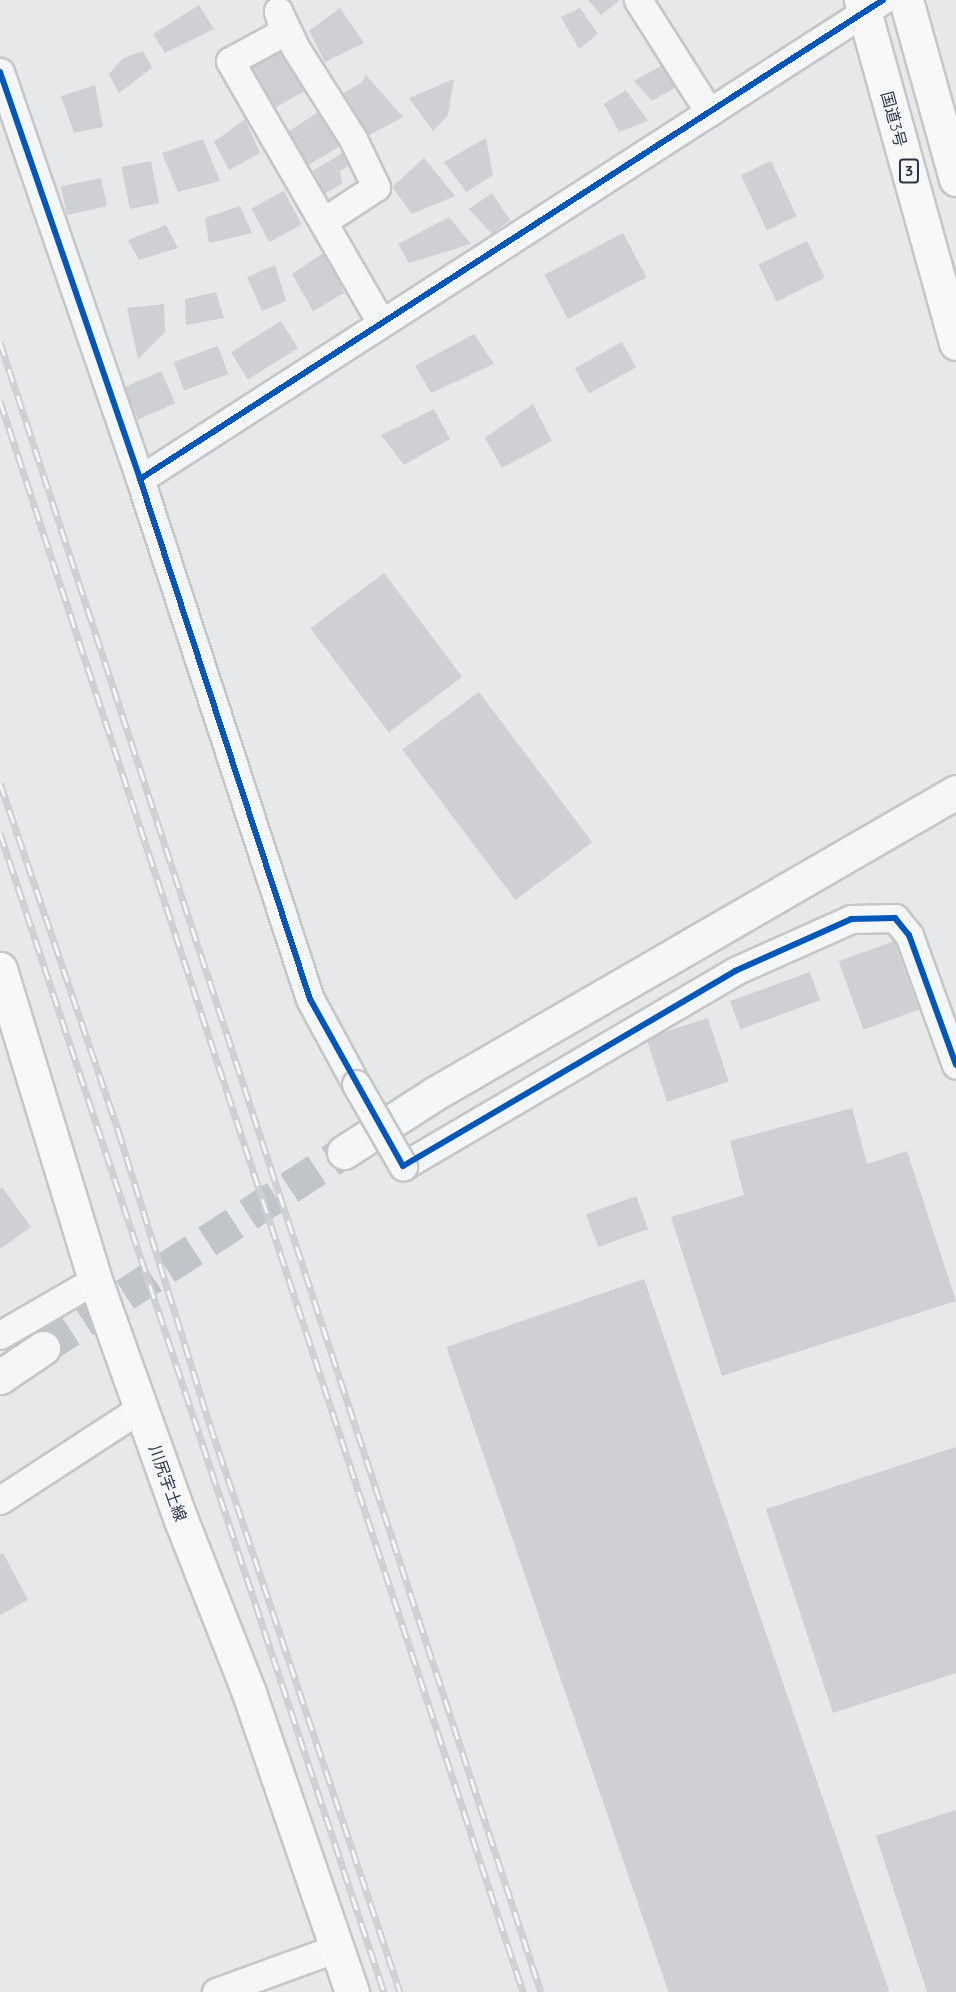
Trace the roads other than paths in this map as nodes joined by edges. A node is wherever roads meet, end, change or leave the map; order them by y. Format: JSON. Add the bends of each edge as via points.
{"nodes":[{"id":1,"x":638,"y":0,"type":"edge"},
{"id":2,"x":906,"y":0,"type":"edge"},
{"id":3,"x":869,"y":4,"type":"edge"},
{"id":4,"x":0,"y":72,"type":"edge"},
{"id":5,"x":709,"y":112,"type":"junction"},
{"id":6,"x":956,"y":180,"type":"edge"},
{"id":7,"x":324,"y":221,"type":"junction"},
{"id":8,"x":381,"y":323,"type":"junction"},
{"id":9,"x":956,"y":343,"type":"edge"},
{"id":10,"x":140,"y":479,"type":"junction"},
{"id":11,"x":956,"y":792,"type":"edge"},
{"id":12,"x":0,"y":969,"type":"edge"},
{"id":13,"x":956,"y":1065,"type":"edge"},
{"id":14,"x":344,"y":1152,"type":"tunnel mouth"},
{"id":15,"x":95,"y":1280,"type":"junction"},
{"id":16,"x":0,"y":1335,"type":"edge"},
{"id":17,"x":43,"y":1348,"type":"tunnel mouth"},
{"id":18,"x":0,"y":1377,"type":"edge"},
{"id":19,"x":141,"y":1408,"type":"junction"},
{"id":20,"x":0,"y":1500,"type":"edge"},
{"id":21,"x":337,"y":1948,"type":"junction"},
{"id":22,"x":216,"y":1992,"type":"edge"},
{"id":23,"x":352,"y":1992,"type":"edge"}],
"edges":[{"from":1,"to":5,"type":"street"},
{"from":2,"to":6,"type":"main road"},
{"from":3,"to":5,"type":"street"},
{"from":3,"to":9,"type":"main road","name":"国道3号","number":"3"},
{"from":4,"to":10,"type":"street"},
{"from":5,"to":8,"type":"street"},
{"from":7,"to":7,"type":"street","via":[[230,61],[284,32],[278,11],[296,49],[353,139],[376,187]]},
{"from":7,"to":8,"type":"street"},
{"from":8,"to":10,"type":"street"},
{"from":10,"to":13,"type":"street","bridge":true,"via":[[310,999],[403,1166],[735,971],[851,919],[895,918],[909,935]]},
{"from":11,"to":14,"type":"street","via":[[511,1049]]},
{"from":12,"to":15,"type":"main road","name":"川尻宇土線"},
{"from":15,"to":16,"type":"street"},
{"from":15,"to":19,"type":"main road","name":"川尻宇土線"},
{"from":17,"to":18,"type":"street"},
{"from":19,"to":20,"type":"street"},
{"from":19,"to":21,"type":"main road","name":"川尻宇土線","via":[[249,1693]]},
{"from":21,"to":22,"type":"street"},
{"from":21,"to":23,"type":"main road","name":"川尻宇土線"}]}
